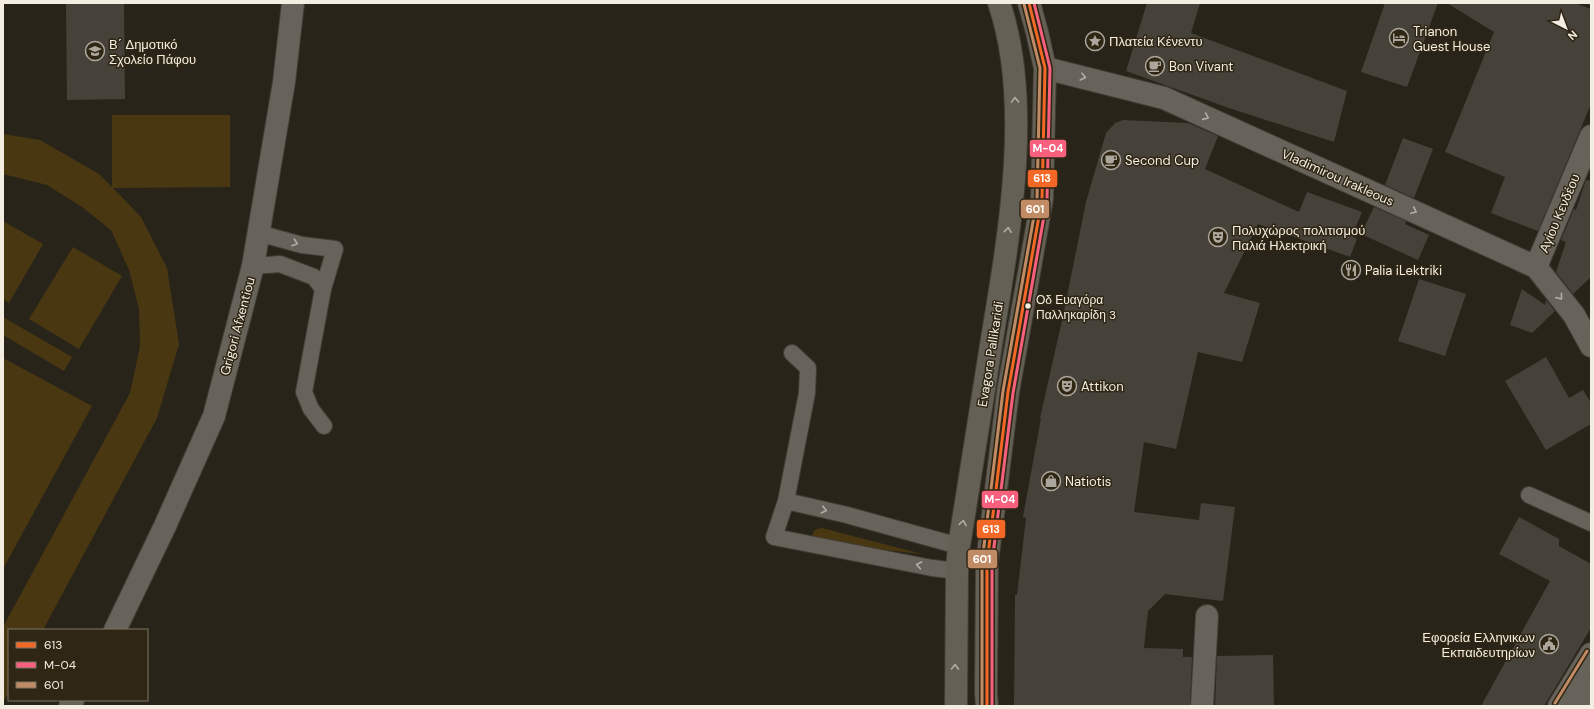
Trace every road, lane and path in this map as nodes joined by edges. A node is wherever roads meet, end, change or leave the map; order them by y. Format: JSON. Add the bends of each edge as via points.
{"nodes":[{"id":1,"x":293,"y":3,"type":"edge"},
{"id":2,"x":999,"y":3,"type":"edge"},
{"id":3,"x":1028,"y":3,"type":"edge"},
{"id":4,"x":1045,"y":68,"type":"junction"},
{"id":5,"x":1591,"y":136,"type":"edge"},
{"id":6,"x":258,"y":233,"type":"junction"},
{"id":7,"x":253,"y":266,"type":"junction"},
{"id":8,"x":1536,"y":267,"type":"junction"},
{"id":9,"x":324,"y":290,"type":"junction"},
{"id":10,"x":1591,"y":346,"type":"edge"},
{"id":11,"x":792,"y":353,"type":"dead end"},
{"id":12,"x":324,"y":426,"type":"dead end"},
{"id":13,"x":1529,"y":495,"type":"dead end"},
{"id":14,"x":786,"y":501,"type":"junction"},
{"id":15,"x":1591,"y":523,"type":"edge"},
{"id":16,"x":959,"y":546,"type":"junction"},
{"id":17,"x":957,"y":571,"type":"junction"},
{"id":18,"x":1207,"y":616,"type":"dead end"},
{"id":19,"x":115,"y":629,"type":"edge"},
{"id":20,"x":1591,"y":654,"type":"edge"},
{"id":21,"x":1591,"y":689,"type":"edge"},
{"id":22,"x":956,"y":706,"type":"edge"},
{"id":23,"x":987,"y":706,"type":"edge"},
{"id":24,"x":1202,"y":706,"type":"edge"},
{"id":25,"x":1559,"y":706,"type":"edge"},
{"id":26,"x":1580,"y":706,"type":"edge"}],
"edges":[{"from":1,"to":6,"type":"street","name":"Grigori Afxentiou","via":[[284,82]]},
{"from":16,"to":2,"type":"main road","name":"Evagora Pallikaridi","one_way":true,"via":[[1004,268],[1012,194],[1016,125],[1014,76],[1009,38]]},
{"from":3,"to":4,"type":"main road","name":"Evagora Pallikaridi"},
{"from":4,"to":8,"type":"street","name":"Vladimirou Irakleous","one_way":true,"via":[[1164,98]]},
{"from":4,"to":23,"type":"main road","name":"Evagora Pallikaridi","via":[[1042,199],[1008,392],[987,563]]},
{"from":5,"to":8,"type":"street","name":"Αγίου Κενδέου"},
{"from":6,"to":7,"type":"street","name":"Grigori Afxentiou"},
{"from":6,"to":9,"type":"lane","one_way":true,"via":[[302,245],[335,249]]},
{"from":7,"to":9,"type":"lane","via":[[280,264],[314,277]]},
{"from":7,"to":19,"type":"street","name":"Grigori Afxentiou","via":[[214,416]]},
{"from":8,"to":10,"type":"street","name":"Vladimirou Irakleous","one_way":true,"via":[[1574,315]]},
{"from":9,"to":12,"type":"lane","via":[[304,392],[311,409]]},
{"from":11,"to":14,"type":"lane","via":[[808,368],[807,393]]},
{"from":13,"to":15,"type":"lane"},
{"from":14,"to":16,"type":"lane","one_way":true},
{"from":17,"to":14,"type":"lane","one_way":true,"via":[[774,537]]},
{"from":16,"to":17,"type":"main road","name":"Evagora Pallikaridi"},
{"from":22,"to":17,"type":"main road","name":"Evagora Pallikaridi","one_way":true},
{"from":18,"to":24,"type":"street"},
{"from":20,"to":25,"type":"street"},
{"from":21,"to":26,"type":"street"}]}
